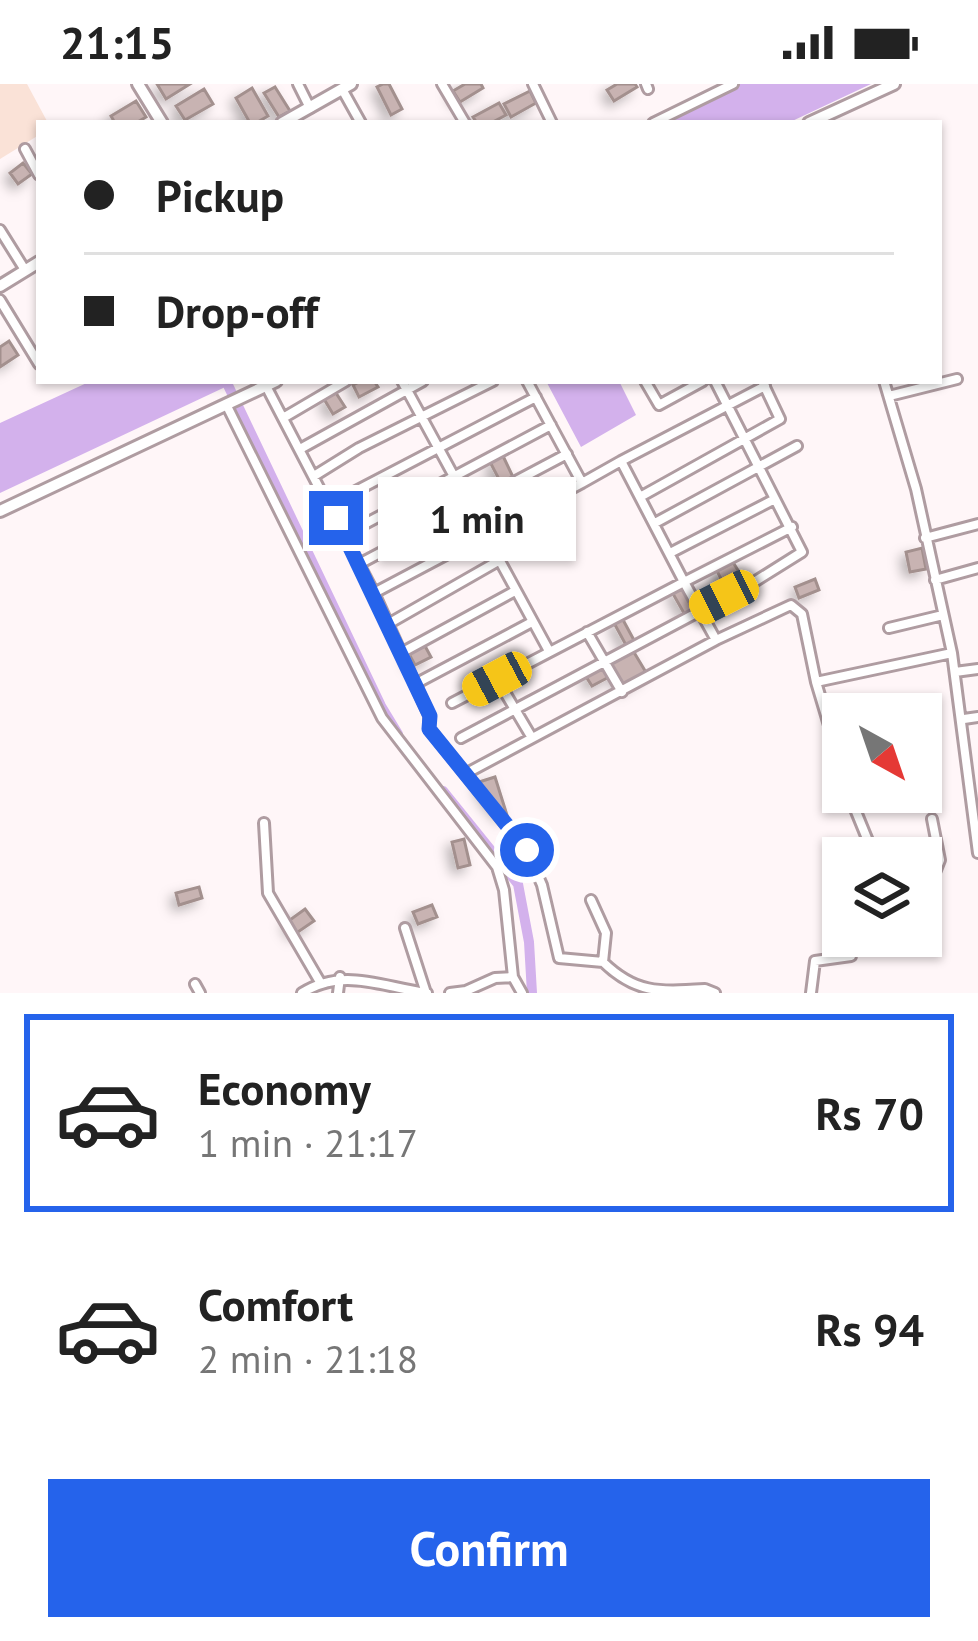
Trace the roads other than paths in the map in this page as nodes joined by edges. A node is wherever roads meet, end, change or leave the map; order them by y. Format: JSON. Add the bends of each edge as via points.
{"nodes":[{"id":1,"x":138,"y":84,"type":"edge"},
{"id":2,"x":298,"y":84,"type":"edge"},
{"id":3,"x":442,"y":84,"type":"edge"},
{"id":4,"x":533,"y":84,"type":"edge"},
{"id":5,"x":733,"y":84,"type":"edge"},
{"id":6,"x":894,"y":84,"type":"edge"},
{"id":7,"x":346,"y":87,"type":"edge"},
{"id":8,"x":310,"y":107,"type":"junction"},
{"id":9,"x":159,"y":120,"type":"edge"},
{"id":10,"x":287,"y":120,"type":"edge"},
{"id":11,"x":360,"y":120,"type":"edge"},
{"id":12,"x":463,"y":120,"type":"edge"},
{"id":13,"x":551,"y":120,"type":"edge"},
{"id":14,"x":659,"y":120,"type":"edge"},
{"id":15,"x":816,"y":120,"type":"edge"},
{"id":16,"x":25,"y":149,"type":"dead end"},
{"id":17,"x":36,"y":169,"type":"edge"},
{"id":18,"x":0,"y":230,"type":"edge"},
{"id":19,"x":36,"y":264,"type":"edge"},
{"id":20,"x":26,"y":270,"type":"junction"},
{"id":21,"x":0,"y":286,"type":"edge"},
{"id":22,"x":0,"y":300,"type":"edge"},
{"id":23,"x":36,"y":359,"type":"edge"},
{"id":24,"x":957,"y":380,"type":"dead end"},
{"id":25,"x":269,"y":384,"type":"edge"},
{"id":26,"x":271,"y":384,"type":"edge"},
{"id":27,"x":341,"y":384,"type":"edge"},
{"id":28,"x":487,"y":384,"type":"edge"},
{"id":29,"x":529,"y":384,"type":"edge"},
{"id":30,"x":647,"y":384,"type":"edge"},
{"id":31,"x":697,"y":384,"type":"edge"},
{"id":32,"x":717,"y":384,"type":"edge"},
{"id":33,"x":763,"y":384,"type":"edge"},
{"id":34,"x":885,"y":384,"type":"edge"},
{"id":35,"x":940,"y":384,"type":"edge"},
{"id":36,"x":942,"y":384,"type":"edge"},
{"id":37,"x":404,"y":385,"type":"edge"},
{"id":38,"x":889,"y":396,"type":"junction"},
{"id":39,"x":536,"y":397,"type":"junction"},
{"id":40,"x":229,"y":403,"type":"junction"},
{"id":41,"x":728,"y":406,"type":"junction"},
{"id":42,"x":421,"y":416,"type":"junction"},
{"id":43,"x":283,"y":418,"type":"junction"},
{"id":44,"x":551,"y":425,"type":"junction"},
{"id":45,"x":744,"y":439,"type":"junction"},
{"id":46,"x":797,"y":446,"type":"dead end"},
{"id":47,"x":300,"y":449,"type":"junction"},
{"id":48,"x":437,"y":450,"type":"junction"},
{"id":49,"x":567,"y":454,"type":"junction"},
{"id":50,"x":621,"y":461,"type":"junction"},
{"id":51,"x":760,"y":467,"type":"junction"},
{"id":52,"x":314,"y":476,"type":"junction"},
{"id":53,"x":453,"y":478,"type":"junction"},
{"id":54,"x":582,"y":483,"type":"junction"},
{"id":55,"x":640,"y":496,"type":"junction"},
{"id":56,"x":775,"y":499,"type":"junction"},
{"id":57,"x":329,"y":505,"type":"junction"},
{"id":58,"x":468,"y":506,"type":"junction"},
{"id":59,"x":0,"y":511,"type":"edge"},
{"id":60,"x":655,"y":523,"type":"junction"},
{"id":61,"x":978,"y":524,"type":"edge"},
{"id":62,"x":793,"y":527,"type":"junction"},
{"id":63,"x":484,"y":534,"type":"junction"},
{"id":64,"x":344,"y":535,"type":"junction"},
{"id":65,"x":925,"y":538,"type":"junction"},
{"id":66,"x":670,"y":553,"type":"junction"},
{"id":67,"x":500,"y":560,"type":"junction"},
{"id":68,"x":359,"y":564,"type":"junction"},
{"id":69,"x":978,"y":568,"type":"edge"},
{"id":70,"x":934,"y":580,"type":"junction"},
{"id":71,"x":684,"y":582,"type":"junction"},
{"id":72,"x":515,"y":591,"type":"junction"},
{"id":73,"x":374,"y":593,"type":"junction"},
{"id":74,"x":698,"y":610,"type":"junction"},
{"id":75,"x":943,"y":616,"type":"junction"},
{"id":76,"x":532,"y":622,"type":"junction"},
{"id":77,"x":388,"y":624,"type":"junction"},
{"id":78,"x":889,"y":628,"type":"dead end"},
{"id":79,"x":587,"y":632,"type":"junction"},
{"id":80,"x":716,"y":640,"type":"junction"},
{"id":81,"x":548,"y":651,"type":"junction"},
{"id":82,"x":401,"y":652,"type":"junction"},
{"id":83,"x":952,"y":653,"type":"junction"},
{"id":84,"x":604,"y":660,"type":"junction"},
{"id":85,"x":978,"y":669,"type":"edge"},
{"id":86,"x":956,"y":672,"type":"junction"},
{"id":87,"x":497,"y":679,"type":"junction"},
{"id":88,"x":816,"y":682,"type":"junction"},
{"id":89,"x":415,"y":684,"type":"junction"},
{"id":90,"x":622,"y":692,"type":"junction"},
{"id":91,"x":822,"y":702,"type":"edge"},
{"id":92,"x":452,"y":704,"type":"dead end"},
{"id":93,"x":514,"y":709,"type":"junction"},
{"id":94,"x":978,"y":717,"type":"edge"},
{"id":95,"x":964,"y":719,"type":"junction"},
{"id":96,"x":461,"y":737,"type":"dead end"},
{"id":97,"x":532,"y":738,"type":"junction"},
{"id":98,"x":465,"y":774,"type":"junction"},
{"id":99,"x":932,"y":819,"type":"dead end"},
{"id":100,"x":264,"y":824,"type":"dead end"},
{"id":101,"x":934,"y":837,"type":"edge"},
{"id":102,"x":978,"y":853,"type":"edge"},
{"id":103,"x":591,"y":900,"type":"dead end"},
{"id":104,"x":405,"y":928,"type":"dead end"},
{"id":105,"x":844,"y":957,"type":"edge"},
{"id":106,"x":603,"y":962,"type":"junction"},
{"id":107,"x":340,"y":977,"type":"junction"},
{"id":108,"x":513,"y":977,"type":"junction"},
{"id":109,"x":320,"y":982,"type":"junction"},
{"id":110,"x":302,"y":993,"type":"edge"},
{"id":111,"x":338,"y":993,"type":"edge"},
{"id":112,"x":426,"y":993,"type":"edge"},
{"id":113,"x":450,"y":993,"type":"edge"},
{"id":114,"x":522,"y":993,"type":"edge"},
{"id":115,"x":715,"y":993,"type":"edge"},
{"id":116,"x":812,"y":993,"type":"edge"}],
"edges":[{"from":1,"to":9,"type":"street"},
{"from":2,"to":8,"type":"street"},
{"from":3,"to":12,"type":"street"},
{"from":4,"to":13,"type":"street"},
{"from":5,"to":14,"type":"street"},
{"from":6,"to":15,"type":"street"},
{"from":7,"to":8,"type":"street"},
{"from":7,"to":11,"type":"street"},
{"from":8,"to":10,"type":"street"},
{"from":16,"to":17,"type":"street"},
{"from":18,"to":20,"type":"street"},
{"from":19,"to":20,"type":"street"},
{"from":20,"to":21,"type":"street"},
{"from":22,"to":23,"type":"street"},
{"from":24,"to":36,"type":"street"},
{"from":25,"to":40,"type":"street"},
{"from":26,"to":43,"type":"street"},
{"from":27,"to":43,"type":"street"},
{"from":28,"to":42,"type":"street"},
{"from":29,"to":39,"type":"street"},
{"from":30,"to":31,"type":"street","via":[[658,405]]},
{"from":32,"to":41,"type":"street"},
{"from":33,"to":41,"type":"street"},
{"from":33,"to":45,"type":"street","via":[[781,417]]},
{"from":34,"to":38,"type":"street"},
{"from":35,"to":38,"type":"street"},
{"from":37,"to":42,"type":"street"},
{"from":37,"to":47,"type":"street"},
{"from":38,"to":65,"type":"street"},
{"from":39,"to":44,"type":"street"},
{"from":39,"to":48,"type":"street"},
{"from":40,"to":59,"type":"street"},
{"from":40,"to":108,"type":"street","via":[[382,718],[497,867]]},
{"from":41,"to":45,"type":"street"},
{"from":41,"to":50,"type":"street"},
{"from":42,"to":48,"type":"street"},
{"from":42,"to":52,"type":"street"},
{"from":43,"to":47,"type":"street"},
{"from":44,"to":49,"type":"street"},
{"from":44,"to":53,"type":"street"},
{"from":45,"to":51,"type":"street"},
{"from":45,"to":55,"type":"street"},
{"from":46,"to":51,"type":"street"},
{"from":47,"to":52,"type":"street"},
{"from":48,"to":53,"type":"street"},
{"from":48,"to":57,"type":"street"},
{"from":49,"to":54,"type":"street"},
{"from":49,"to":58,"type":"street"},
{"from":50,"to":54,"type":"street"},
{"from":50,"to":55,"type":"street"},
{"from":51,"to":56,"type":"street"},
{"from":51,"to":60,"type":"street"},
{"from":52,"to":57,"type":"street"},
{"from":53,"to":58,"type":"street"},
{"from":53,"to":64,"type":"street"},
{"from":54,"to":63,"type":"street"},
{"from":55,"to":60,"type":"street"},
{"from":56,"to":62,"type":"street"},
{"from":56,"to":66,"type":"street"},
{"from":57,"to":64,"type":"street"},
{"from":58,"to":63,"type":"street"},
{"from":58,"to":68,"type":"street"},
{"from":60,"to":66,"type":"street"},
{"from":61,"to":65,"type":"street"},
{"from":62,"to":71,"type":"street"},
{"from":62,"to":74,"type":"street","via":[[802,552]]},
{"from":63,"to":67,"type":"street"},
{"from":63,"to":73,"type":"street"},
{"from":64,"to":68,"type":"street"},
{"from":65,"to":70,"type":"street"},
{"from":66,"to":71,"type":"street"},
{"from":67,"to":72,"type":"street"},
{"from":67,"to":77,"type":"street"},
{"from":68,"to":73,"type":"street"},
{"from":69,"to":70,"type":"street"},
{"from":70,"to":75,"type":"street"},
{"from":71,"to":74,"type":"street"},
{"from":71,"to":79,"type":"street"},
{"from":72,"to":76,"type":"street"},
{"from":72,"to":82,"type":"street"},
{"from":73,"to":77,"type":"street"},
{"from":74,"to":80,"type":"street"},
{"from":74,"to":84,"type":"street"},
{"from":75,"to":78,"type":"street"},
{"from":75,"to":83,"type":"street"},
{"from":76,"to":81,"type":"street"},
{"from":76,"to":89,"type":"street"},
{"from":77,"to":82,"type":"street"},
{"from":79,"to":81,"type":"street"},
{"from":79,"to":84,"type":"street"},
{"from":80,"to":88,"type":"street","via":[[796,607]]},
{"from":80,"to":90,"type":"street"},
{"from":81,"to":87,"type":"street"},
{"from":82,"to":89,"type":"street"},
{"from":83,"to":86,"type":"street"},
{"from":83,"to":88,"type":"street"},
{"from":84,"to":90,"type":"street"},
{"from":84,"to":93,"type":"street"},
{"from":85,"to":86,"type":"street"},
{"from":86,"to":95,"type":"street"},
{"from":87,"to":92,"type":"street"},
{"from":87,"to":93,"type":"street"},
{"from":88,"to":91,"type":"street"},
{"from":89,"to":98,"type":"street","via":[[429,729]]},
{"from":90,"to":97,"type":"street"},
{"from":93,"to":96,"type":"street"},
{"from":93,"to":97,"type":"street"},
{"from":94,"to":95,"type":"street"},
{"from":95,"to":102,"type":"street"},
{"from":97,"to":98,"type":"street"},
{"from":98,"to":106,"type":"street","via":[[533,861],[559,958]]},
{"from":99,"to":101,"type":"street"},
{"from":100,"to":109,"type":"street","via":[[268,893]]},
{"from":103,"to":106,"type":"street","via":[[606,933]]},
{"from":104,"to":112,"type":"street"},
{"from":105,"to":116,"type":"street","via":[[814,961]]},
{"from":106,"to":115,"type":"street","via":[[633,992]]},
{"from":107,"to":109,"type":"street"},
{"from":107,"to":111,"type":"street"},
{"from":107,"to":112,"type":"street"},
{"from":108,"to":113,"type":"street"},
{"from":108,"to":114,"type":"street"},
{"from":109,"to":110,"type":"street"}]}
